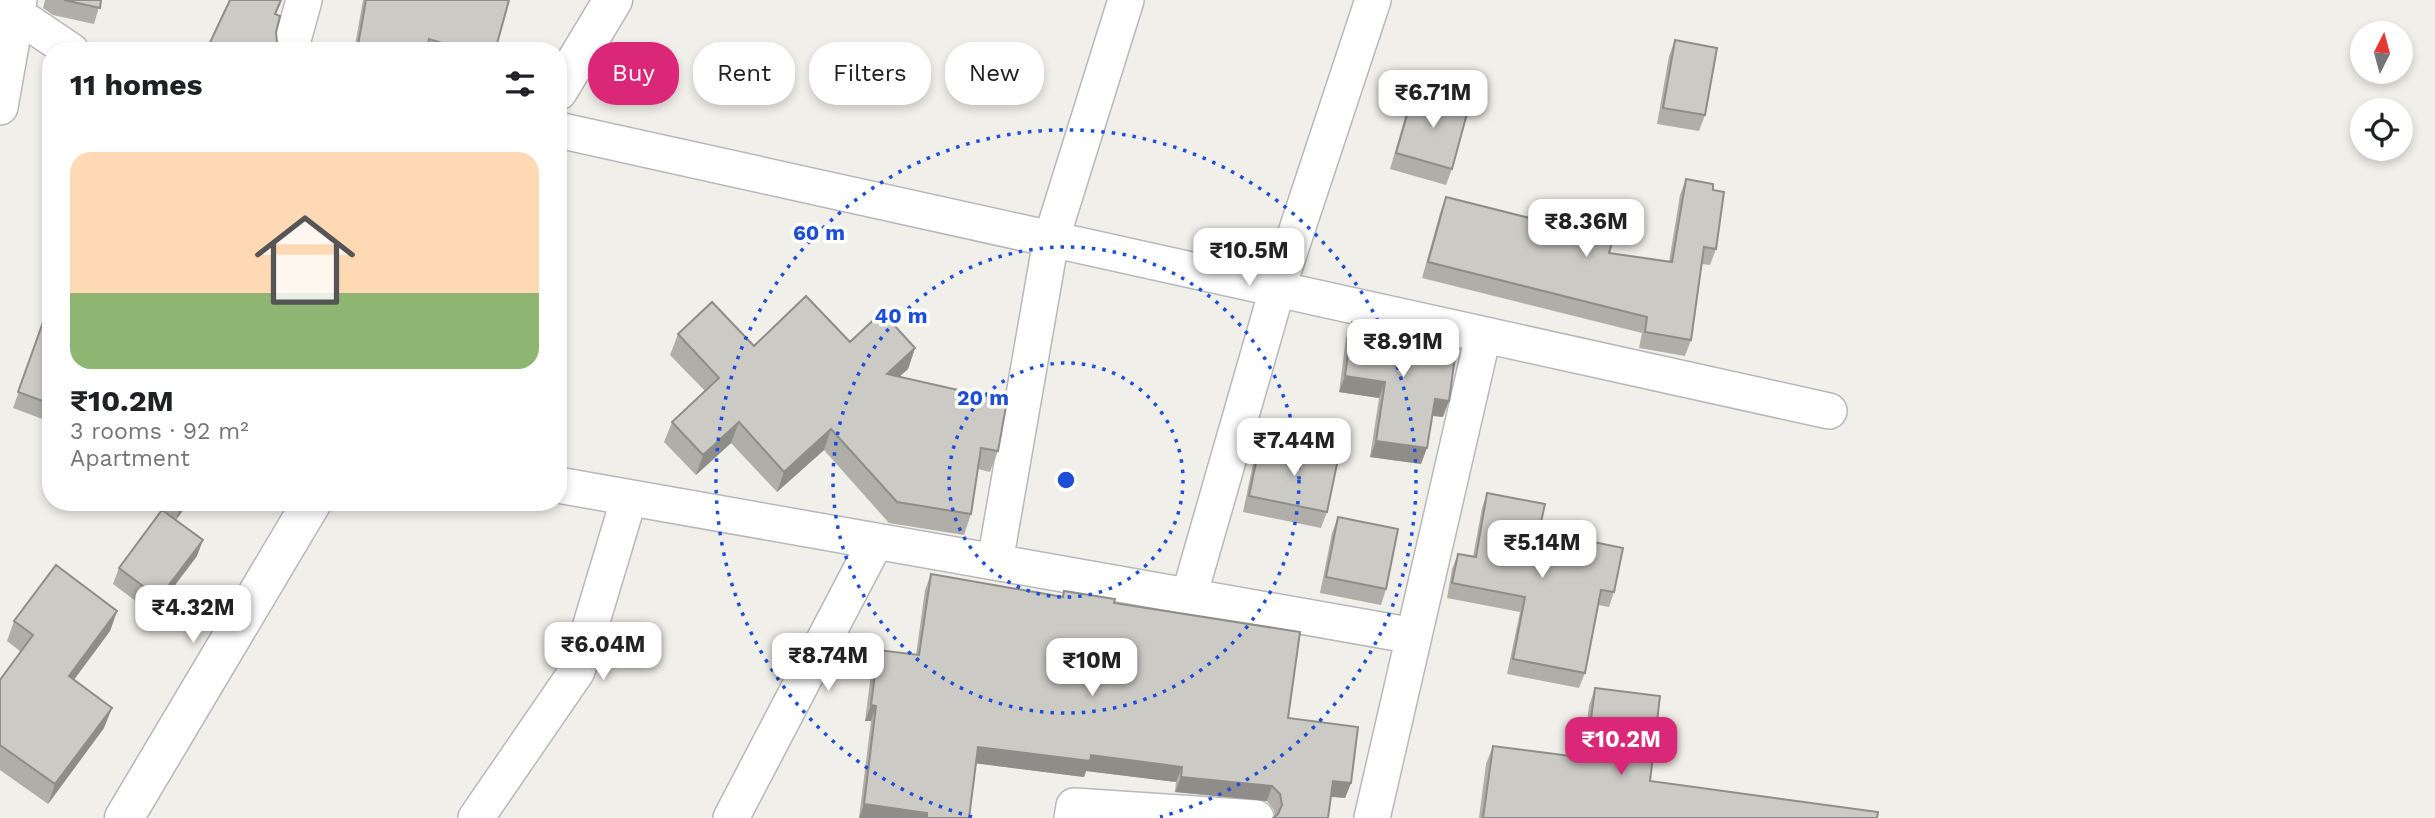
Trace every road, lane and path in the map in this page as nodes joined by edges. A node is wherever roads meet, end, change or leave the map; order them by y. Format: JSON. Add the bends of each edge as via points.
{"nodes":[{"id":1,"x":304,"y":0,"type":"edge"},
{"id":2,"x":613,"y":0,"type":"edge"},
{"id":3,"x":1126,"y":0,"type":"edge"},
{"id":4,"x":1373,"y":0,"type":"edge"},
{"id":5,"x":12,"y":7,"type":"edge"},
{"id":6,"x":59,"y":42,"type":"edge"},
{"id":7,"x":292,"y":42,"type":"edge"},
{"id":8,"x":567,"y":76,"type":"edge"},
{"id":9,"x":0,"y":107,"type":"edge"},
{"id":10,"x":567,"y":132,"type":"edge"},
{"id":11,"x":1051,"y":240,"type":"junction"},
{"id":12,"x":1277,"y":290,"type":"junction"},
{"id":13,"x":1483,"y":336,"type":"junction"},
{"id":14,"x":1829,"y":411,"type":"dead end"},
{"id":15,"x":567,"y":487,"type":"edge"},
{"id":16,"x":629,"y":498,"type":"junction"},
{"id":17,"x":307,"y":511,"type":"edge"},
{"id":18,"x":876,"y":541,"type":"junction"},
{"id":19,"x":995,"y":562,"type":"junction"},
{"id":20,"x":1189,"y":596,"type":"junction"},
{"id":21,"x":1414,"y":636,"type":"junction"},
{"id":22,"x":124,"y":818,"type":"edge"},
{"id":23,"x":477,"y":818,"type":"edge"},
{"id":24,"x":731,"y":818,"type":"edge"},
{"id":25,"x":1072,"y":818,"type":"edge"},
{"id":26,"x":1256,"y":818,"type":"edge"},
{"id":27,"x":1372,"y":818,"type":"edge"}],
"edges":[{"from":1,"to":7,"type":"street"},
{"from":2,"to":8,"type":"street"},
{"from":3,"to":11,"type":"street"},
{"from":4,"to":12,"type":"street"},
{"from":5,"to":6,"type":"street"},
{"from":5,"to":9,"type":"street"},
{"from":10,"to":11,"type":"street"},
{"from":11,"to":12,"type":"street"},
{"from":11,"to":19,"type":"street"},
{"from":12,"to":13,"type":"street"},
{"from":12,"to":20,"type":"street"},
{"from":13,"to":14,"type":"street"},
{"from":13,"to":21,"type":"street"},
{"from":15,"to":16,"type":"street"},
{"from":16,"to":18,"type":"street"},
{"from":16,"to":23,"type":"street","via":[[577,671]]},
{"from":17,"to":22,"type":"street"},
{"from":18,"to":19,"type":"street"},
{"from":18,"to":24,"type":"street"},
{"from":19,"to":20,"type":"street"},
{"from":20,"to":21,"type":"street"},
{"from":21,"to":27,"type":"street"},
{"from":25,"to":26,"type":"street","via":[[1074,806]]}]}
